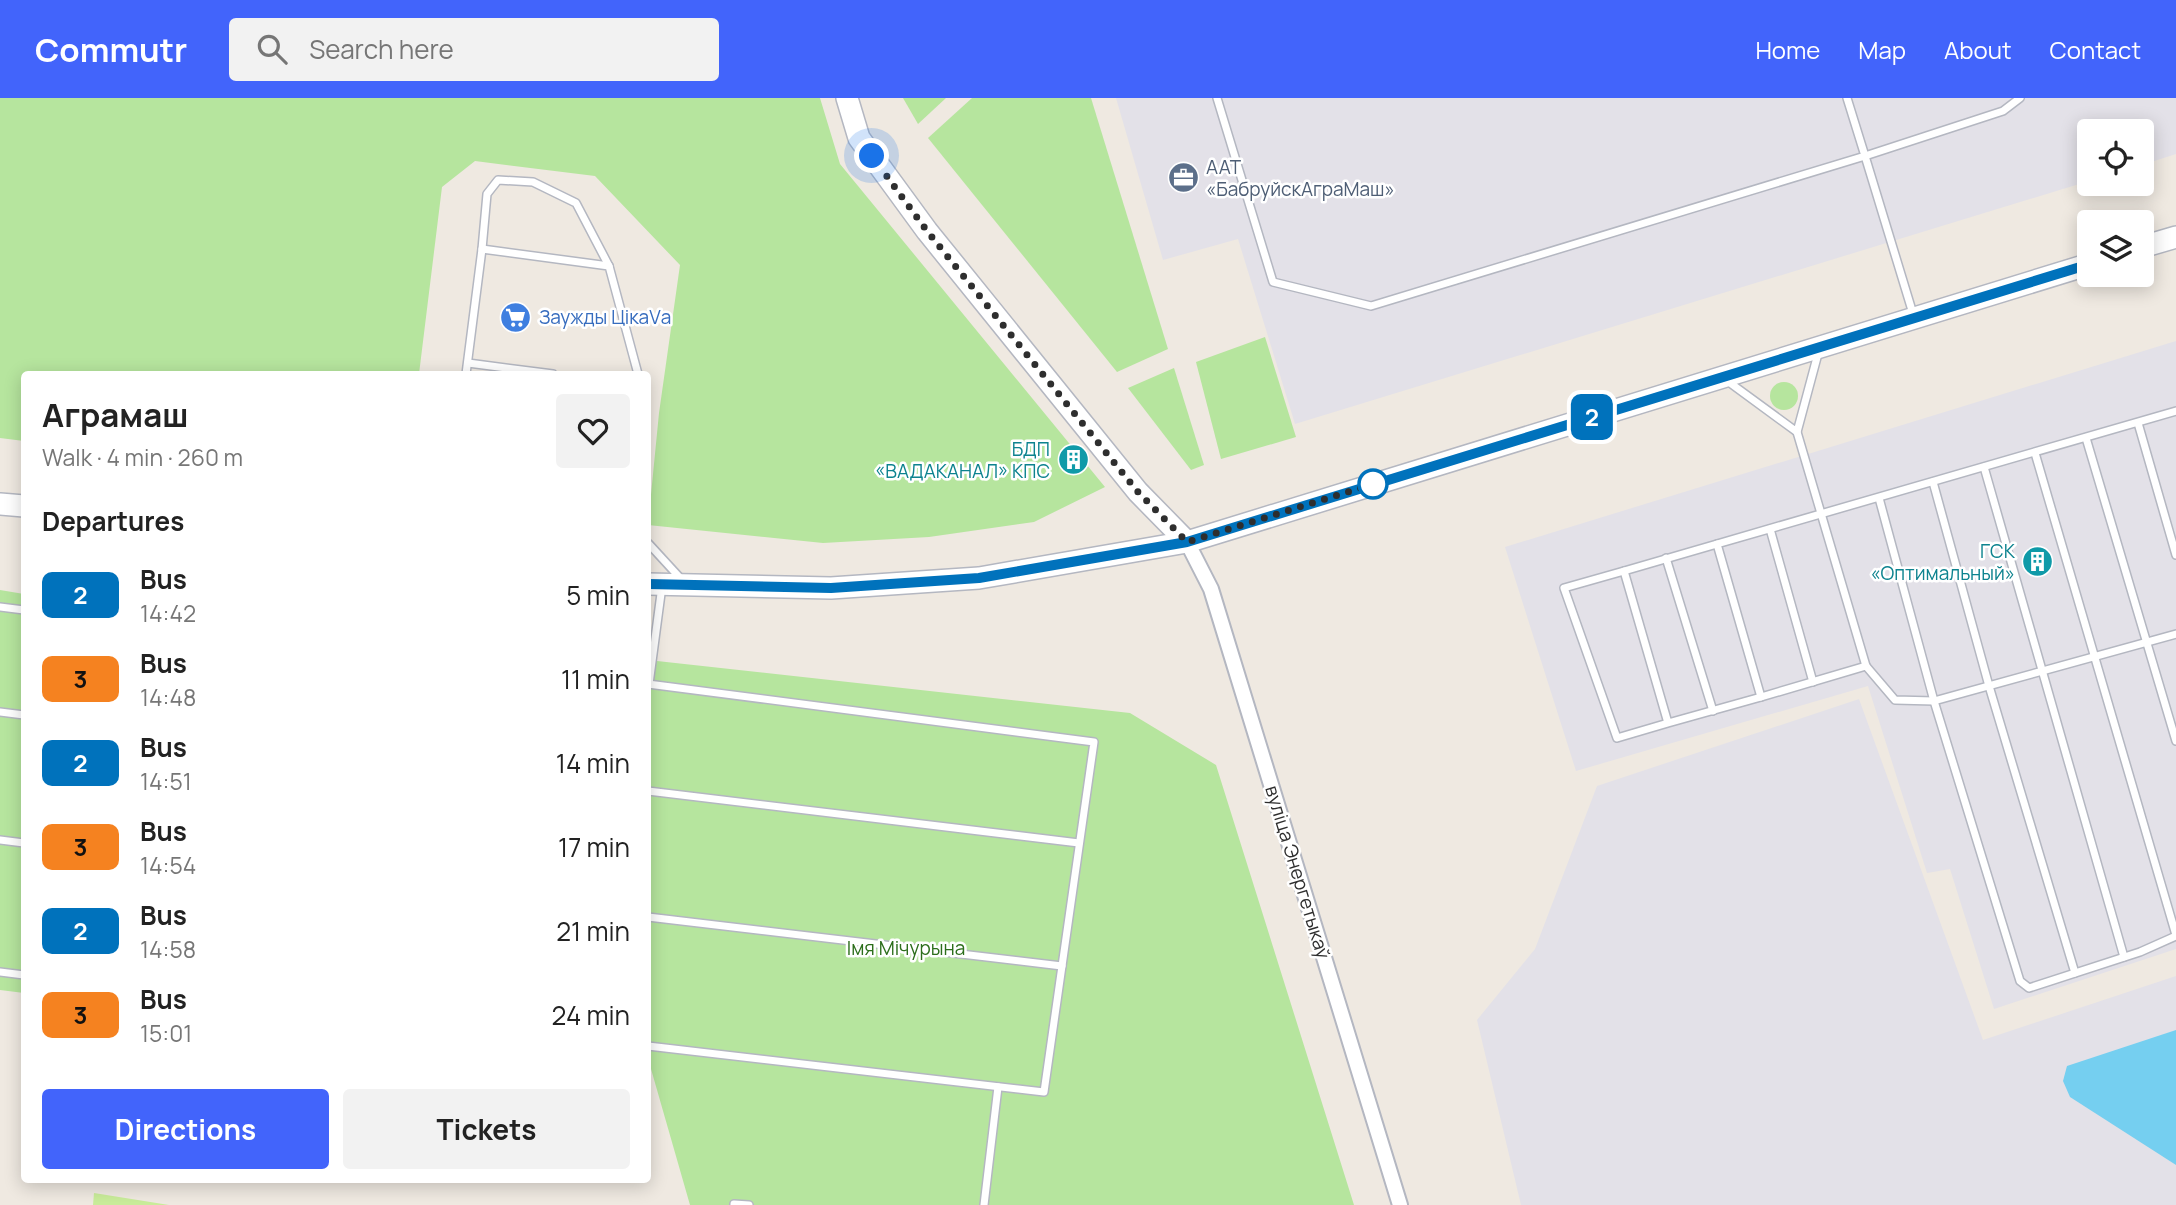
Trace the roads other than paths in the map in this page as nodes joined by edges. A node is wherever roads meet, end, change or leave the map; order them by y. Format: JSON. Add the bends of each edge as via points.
{"nodes":[{"id":1,"x":847,"y":98,"type":"edge"},
{"id":2,"x":1217,"y":98,"type":"edge"},
{"id":3,"x":1847,"y":98,"type":"edge"},
{"id":4,"x":2020,"y":98,"type":"edge"},
{"id":5,"x":1865,"y":156,"type":"junction"},
{"id":6,"x":2176,"y":237,"type":"edge"},
{"id":7,"x":2154,"y":243,"type":"edge"},
{"id":8,"x":482,"y":248,"type":"junction"},
{"id":9,"x":609,"y":266,"type":"junction"},
{"id":10,"x":2077,"y":268,"type":"edge"},
{"id":11,"x":1914,"y":318,"type":"junction"},
{"id":12,"x":1821,"y":346,"type":"junction"},
{"id":13,"x":468,"y":362,"type":"junction"},
{"id":14,"x":466,"y":371,"type":"edge"},
{"id":15,"x":532,"y":371,"type":"edge"},
{"id":16,"x":637,"y":371,"type":"edge"},
{"id":17,"x":1722,"y":377,"type":"junction"},
{"id":18,"x":2176,"y":411,"type":"edge"},
{"id":19,"x":2138,"y":423,"type":"junction"},
{"id":20,"x":1797,"y":432,"type":"junction"},
{"id":21,"x":2086,"y":438,"type":"junction"},
{"id":22,"x":2035,"y":453,"type":"junction"},
{"id":23,"x":1984,"y":467,"type":"junction"},
{"id":24,"x":1933,"y":482,"type":"junction"},
{"id":25,"x":1879,"y":498,"type":"junction"},
{"id":26,"x":0,"y":503,"type":"edge"},
{"id":27,"x":21,"y":506,"type":"edge"},
{"id":28,"x":1822,"y":515,"type":"junction"},
{"id":29,"x":1770,"y":529,"type":"junction"},
{"id":30,"x":1187,"y":542,"type":"junction"},
{"id":31,"x":1717,"y":544,"type":"junction"},
{"id":32,"x":651,"y":546,"type":"edge"},
{"id":33,"x":2176,"y":555,"type":"edge"},
{"id":34,"x":1666,"y":558,"type":"junction"},
{"id":35,"x":1624,"y":570,"type":"junction"},
{"id":36,"x":655,"y":585,"type":"edge"},
{"id":37,"x":688,"y":586,"type":"junction"},
{"id":38,"x":0,"y":607,"type":"edge"},
{"id":39,"x":21,"y":610,"type":"edge"},
{"id":40,"x":2176,"y":634,"type":"edge"},
{"id":41,"x":651,"y":642,"type":"edge"},
{"id":42,"x":2148,"y":642,"type":"junction"},
{"id":43,"x":2095,"y":657,"type":"junction"},
{"id":44,"x":1867,"y":666,"type":"junction"},
{"id":45,"x":2042,"y":672,"type":"junction"},
{"id":46,"x":1813,"y":682,"type":"junction"},
{"id":47,"x":651,"y":684,"type":"edge"},
{"id":48,"x":1989,"y":686,"type":"junction"},
{"id":49,"x":1761,"y":697,"type":"junction"},
{"id":50,"x":1934,"y":701,"type":"junction"},
{"id":51,"x":1713,"y":710,"type":"junction"},
{"id":52,"x":0,"y":712,"type":"edge"},
{"id":53,"x":21,"y":715,"type":"edge"},
{"id":54,"x":1668,"y":723,"type":"junction"},
{"id":55,"x":2176,"y":741,"type":"edge"},
{"id":56,"x":651,"y":790,"type":"edge"},
{"id":57,"x":0,"y":840,"type":"edge"},
{"id":58,"x":21,"y":843,"type":"edge"},
{"id":59,"x":1079,"y":843,"type":"junction"},
{"id":60,"x":651,"y":917,"type":"edge"},
{"id":61,"x":2176,"y":935,"type":"edge"},
{"id":62,"x":2123,"y":957,"type":"junction"},
{"id":63,"x":1062,"y":966,"type":"junction"},
{"id":64,"x":0,"y":972,"type":"edge"},
{"id":65,"x":2076,"y":973,"type":"junction"},
{"id":66,"x":21,"y":975,"type":"edge"},
{"id":67,"x":651,"y":1046,"type":"edge"},
{"id":68,"x":998,"y":1087,"type":"junction"},
{"id":69,"x":734,"y":1204,"type":"edge"},
{"id":70,"x":748,"y":1205,"type":"edge"},
{"id":71,"x":984,"y":1205,"type":"edge"},
{"id":72,"x":1400,"y":1205,"type":"edge"}],
"edges":[{"from":1,"to":30,"type":"main road","via":[[859,138],[927,231],[1138,492]]},
{"from":2,"to":5,"type":"lane","via":[[1273,282],[1371,306]]},
{"from":3,"to":5,"type":"lane"},
{"from":4,"to":5,"type":"lane","via":[[2003,111]]},
{"from":5,"to":11,"type":"lane"},
{"from":6,"to":7,"type":"main road"},
{"from":8,"to":9,"type":"lane"},
{"from":8,"to":9,"type":"lane","via":[[487,194],[498,180],[533,182],[576,203]]},
{"from":8,"to":13,"type":"lane"},
{"from":9,"to":16,"type":"lane"},
{"from":10,"to":11,"type":"main road"},
{"from":11,"to":12,"type":"main road"},
{"from":12,"to":17,"type":"main road"},
{"from":12,"to":20,"type":"lane"},
{"from":13,"to":14,"type":"lane"},
{"from":13,"to":15,"type":"lane"},
{"from":17,"to":20,"type":"lane"},
{"from":17,"to":30,"type":"main road"},
{"from":18,"to":19,"type":"lane"},
{"from":19,"to":21,"type":"lane"},
{"from":19,"to":33,"type":"lane"},
{"from":20,"to":28,"type":"lane"},
{"from":21,"to":22,"type":"lane"},
{"from":21,"to":42,"type":"lane"},
{"from":22,"to":23,"type":"lane"},
{"from":22,"to":43,"type":"lane"},
{"from":23,"to":24,"type":"lane"},
{"from":23,"to":45,"type":"lane"},
{"from":24,"to":25,"type":"lane"},
{"from":24,"to":48,"type":"lane"},
{"from":25,"to":28,"type":"lane"},
{"from":25,"to":50,"type":"lane"},
{"from":26,"to":27,"type":"main road"},
{"from":28,"to":29,"type":"lane"},
{"from":28,"to":44,"type":"lane"},
{"from":29,"to":31,"type":"lane"},
{"from":29,"to":46,"type":"lane"},
{"from":30,"to":37,"type":"main road","via":[[979,578],[831,588]]},
{"from":30,"to":72,"type":"street","name":"вуліца Энергетыкаў","via":[[1211,589]]},
{"from":31,"to":34,"type":"lane"},
{"from":31,"to":49,"type":"lane"},
{"from":32,"to":37,"type":"lane"},
{"from":34,"to":35,"type":"lane"},
{"from":34,"to":51,"type":"lane"},
{"from":35,"to":54,"type":"lane"},
{"from":35,"to":54,"type":"lane","via":[[1564,588],[1617,738]]},
{"from":36,"to":37,"type":"main road"},
{"from":36,"to":41,"type":"lane"},
{"from":38,"to":39,"type":"lane"},
{"from":40,"to":42,"type":"lane"},
{"from":42,"to":43,"type":"lane"},
{"from":42,"to":55,"type":"lane"},
{"from":43,"to":45,"type":"lane"},
{"from":43,"to":61,"type":"lane"},
{"from":44,"to":46,"type":"lane"},
{"from":44,"to":50,"type":"lane","via":[[1895,700]]},
{"from":45,"to":48,"type":"lane"},
{"from":45,"to":62,"type":"lane"},
{"from":46,"to":49,"type":"lane"},
{"from":47,"to":59,"type":"lane","via":[[1094,743]]},
{"from":48,"to":50,"type":"lane"},
{"from":48,"to":65,"type":"lane"},
{"from":49,"to":51,"type":"lane"},
{"from":50,"to":65,"type":"lane","via":[[2020,981],[2029,988]]},
{"from":51,"to":54,"type":"lane"},
{"from":52,"to":53,"type":"lane"},
{"from":56,"to":59,"type":"lane"},
{"from":57,"to":58,"type":"lane"},
{"from":59,"to":63,"type":"lane"},
{"from":60,"to":63,"type":"lane"},
{"from":61,"to":62,"type":"lane"},
{"from":62,"to":65,"type":"lane"},
{"from":63,"to":68,"type":"lane","via":[[1044,1092]]},
{"from":64,"to":66,"type":"lane"},
{"from":67,"to":68,"type":"lane"},
{"from":68,"to":71,"type":"lane"},
{"from":69,"to":70,"type":"lane"}]}
